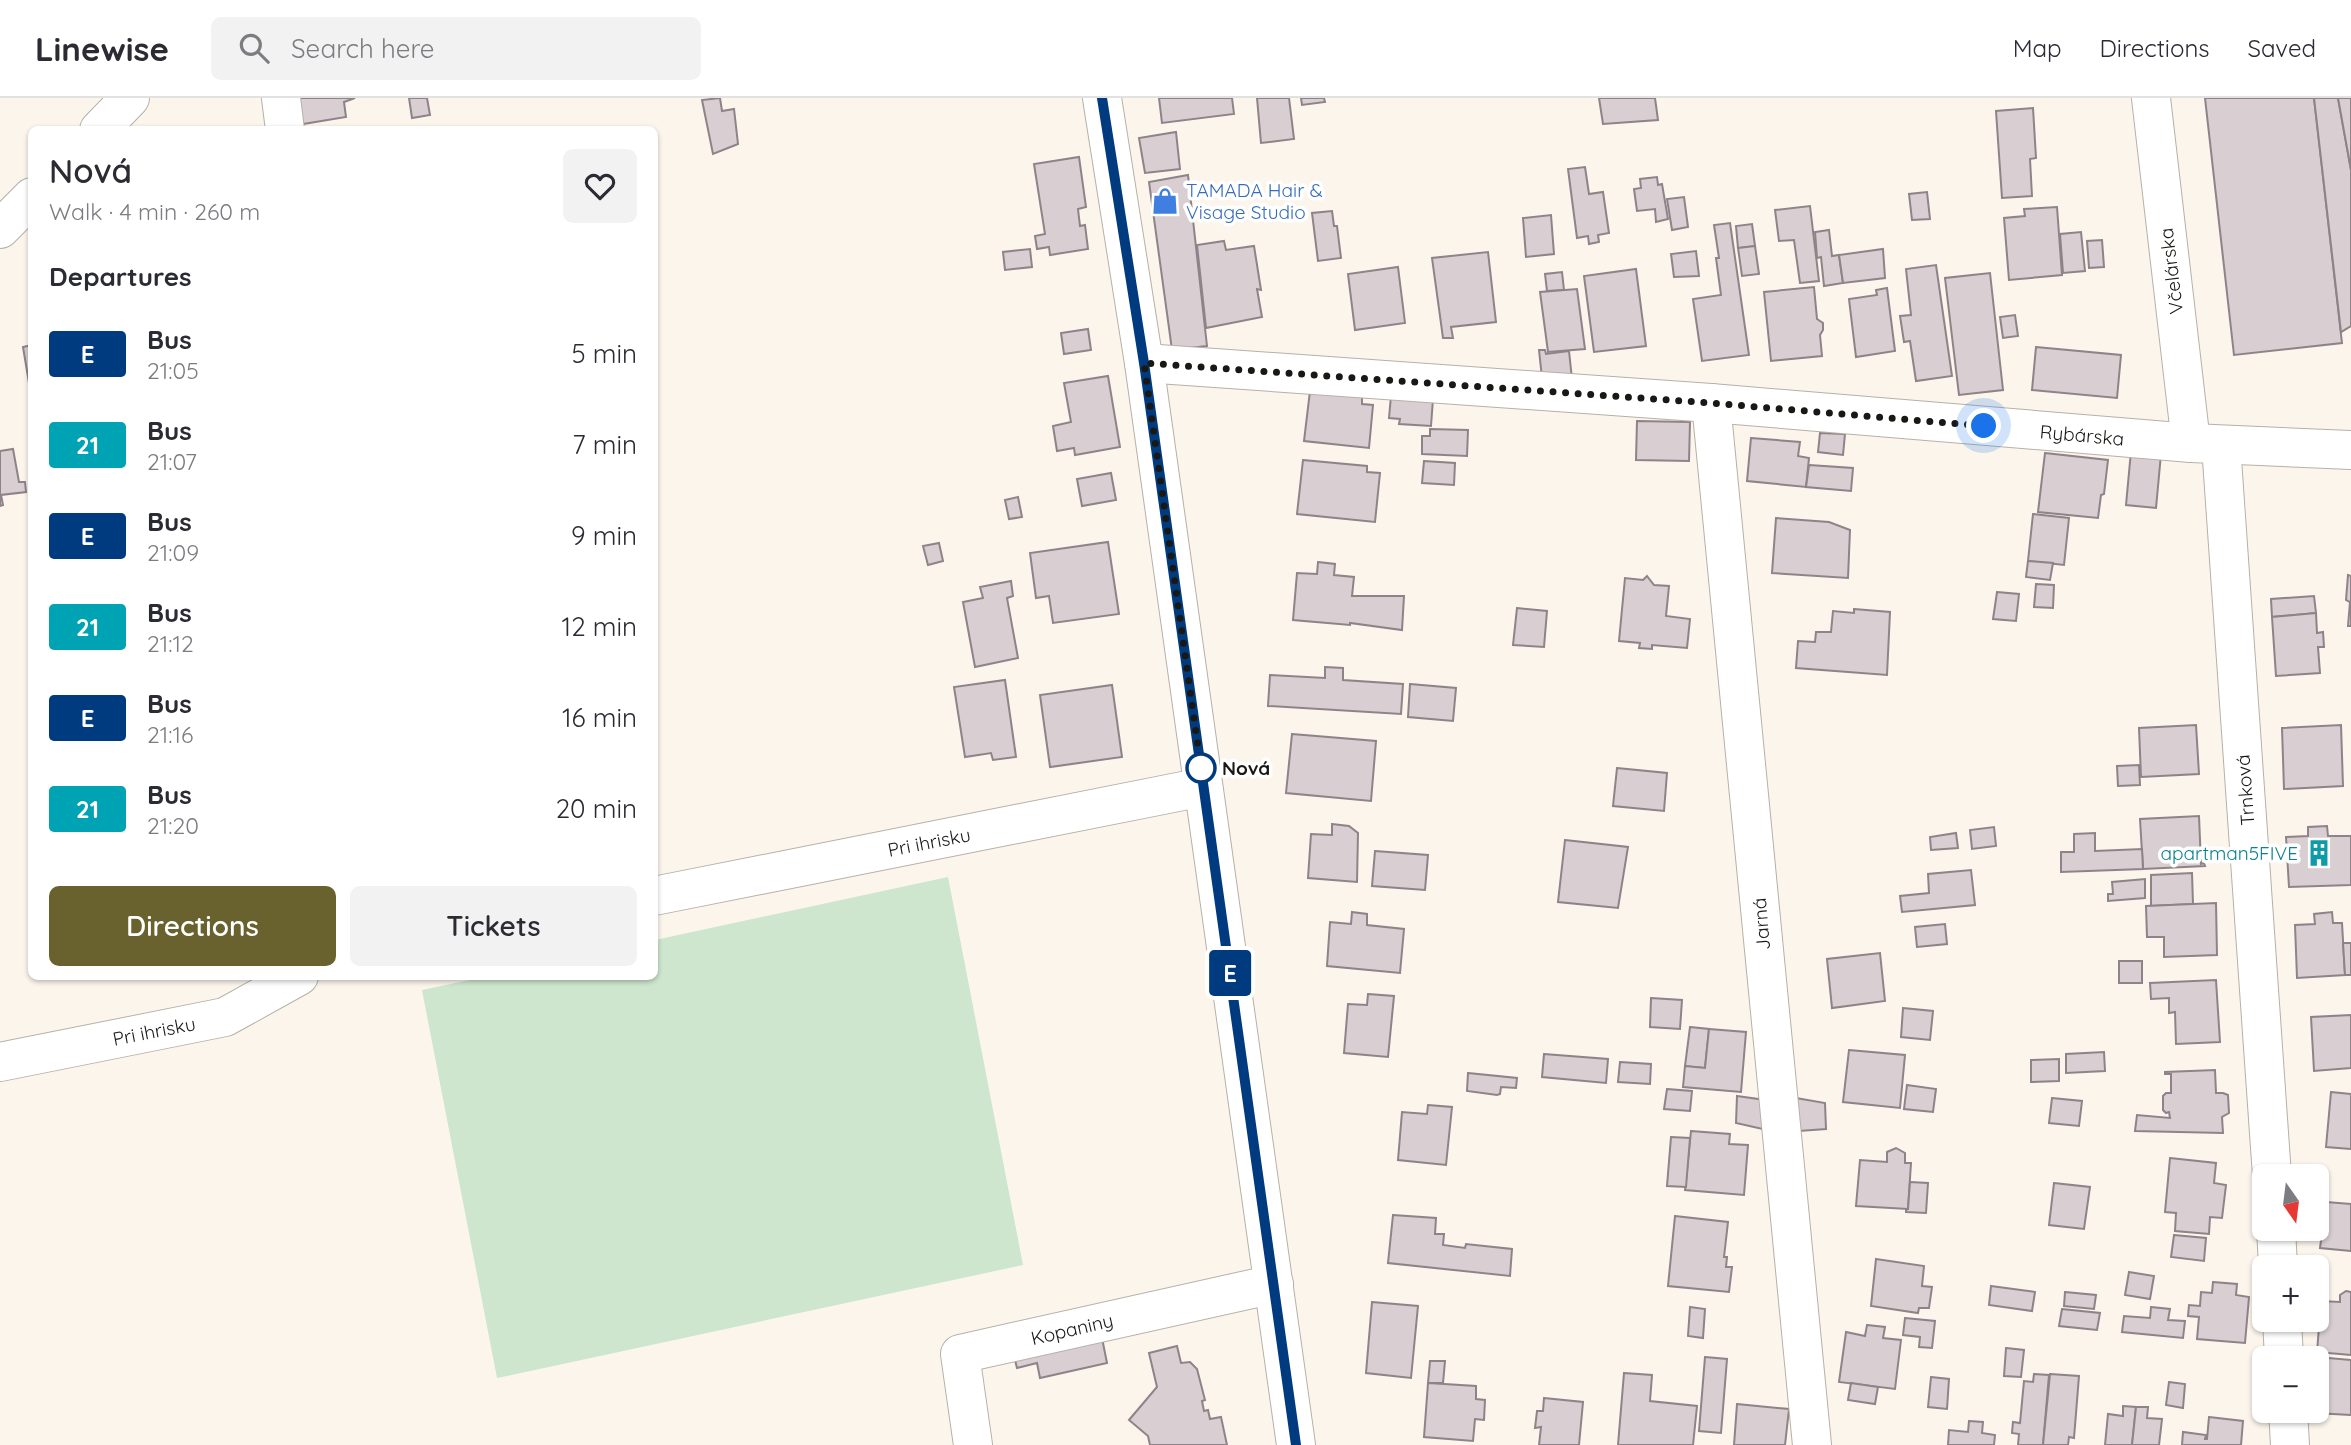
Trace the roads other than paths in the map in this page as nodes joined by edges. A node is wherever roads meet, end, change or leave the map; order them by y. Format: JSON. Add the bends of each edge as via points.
{"nodes":[{"id":1,"x":130,"y":98,"type":"edge"},
{"id":2,"x":281,"y":98,"type":"edge"},
{"id":3,"x":1102,"y":98,"type":"edge"},
{"id":4,"x":2151,"y":98,"type":"edge"},
{"id":5,"x":103,"y":126,"type":"edge"},
{"id":6,"x":284,"y":126,"type":"edge"},
{"id":7,"x":28,"y":201,"type":"edge"},
{"id":8,"x":0,"y":229,"type":"edge"},
{"id":9,"x":1144,"y":363,"type":"junction"},
{"id":10,"x":1711,"y":403,"type":"junction"},
{"id":11,"x":2206,"y":444,"type":"junction"},
{"id":12,"x":2351,"y":450,"type":"edge"},
{"id":13,"x":1203,"y":787,"type":"junction"},
{"id":14,"x":658,"y":896,"type":"edge"},
{"id":15,"x":292,"y":980,"type":"edge"},
{"id":16,"x":0,"y":1062,"type":"edge"},
{"id":17,"x":2271,"y":1164,"type":"edge"},
{"id":18,"x":1274,"y":1284,"type":"junction"},
{"id":19,"x":2289,"y":1423,"type":"edge"},
{"id":20,"x":973,"y":1445,"type":"edge"},
{"id":21,"x":1296,"y":1445,"type":"edge"},
{"id":22,"x":1811,"y":1445,"type":"edge"},
{"id":23,"x":2290,"y":1445,"type":"edge"}],
"edges":[{"from":1,"to":5,"type":"street"},
{"from":2,"to":6,"type":"street"},
{"from":3,"to":9,"type":"street"},
{"from":4,"to":11,"type":"street","name":"Včelárska"},
{"from":7,"to":8,"type":"street"},
{"from":9,"to":10,"type":"street","name":"Rybárska"},
{"from":9,"to":13,"type":"street"},
{"from":10,"to":11,"type":"street","name":"Rybárska"},
{"from":10,"to":22,"type":"street","name":"Jarná"},
{"from":11,"to":12,"type":"street","name":"Rybárska"},
{"from":11,"to":17,"type":"street","name":"Trnková"},
{"from":13,"to":14,"type":"street","name":"Pri ihrisku"},
{"from":13,"to":18,"type":"street"},
{"from":15,"to":16,"type":"street","name":"Pri ihrisku","via":[[225,1017]]},
{"from":18,"to":20,"type":"street","name":"Kopaniny","via":[[960,1354]]},
{"from":18,"to":21,"type":"street"},
{"from":19,"to":23,"type":"street"}]}
